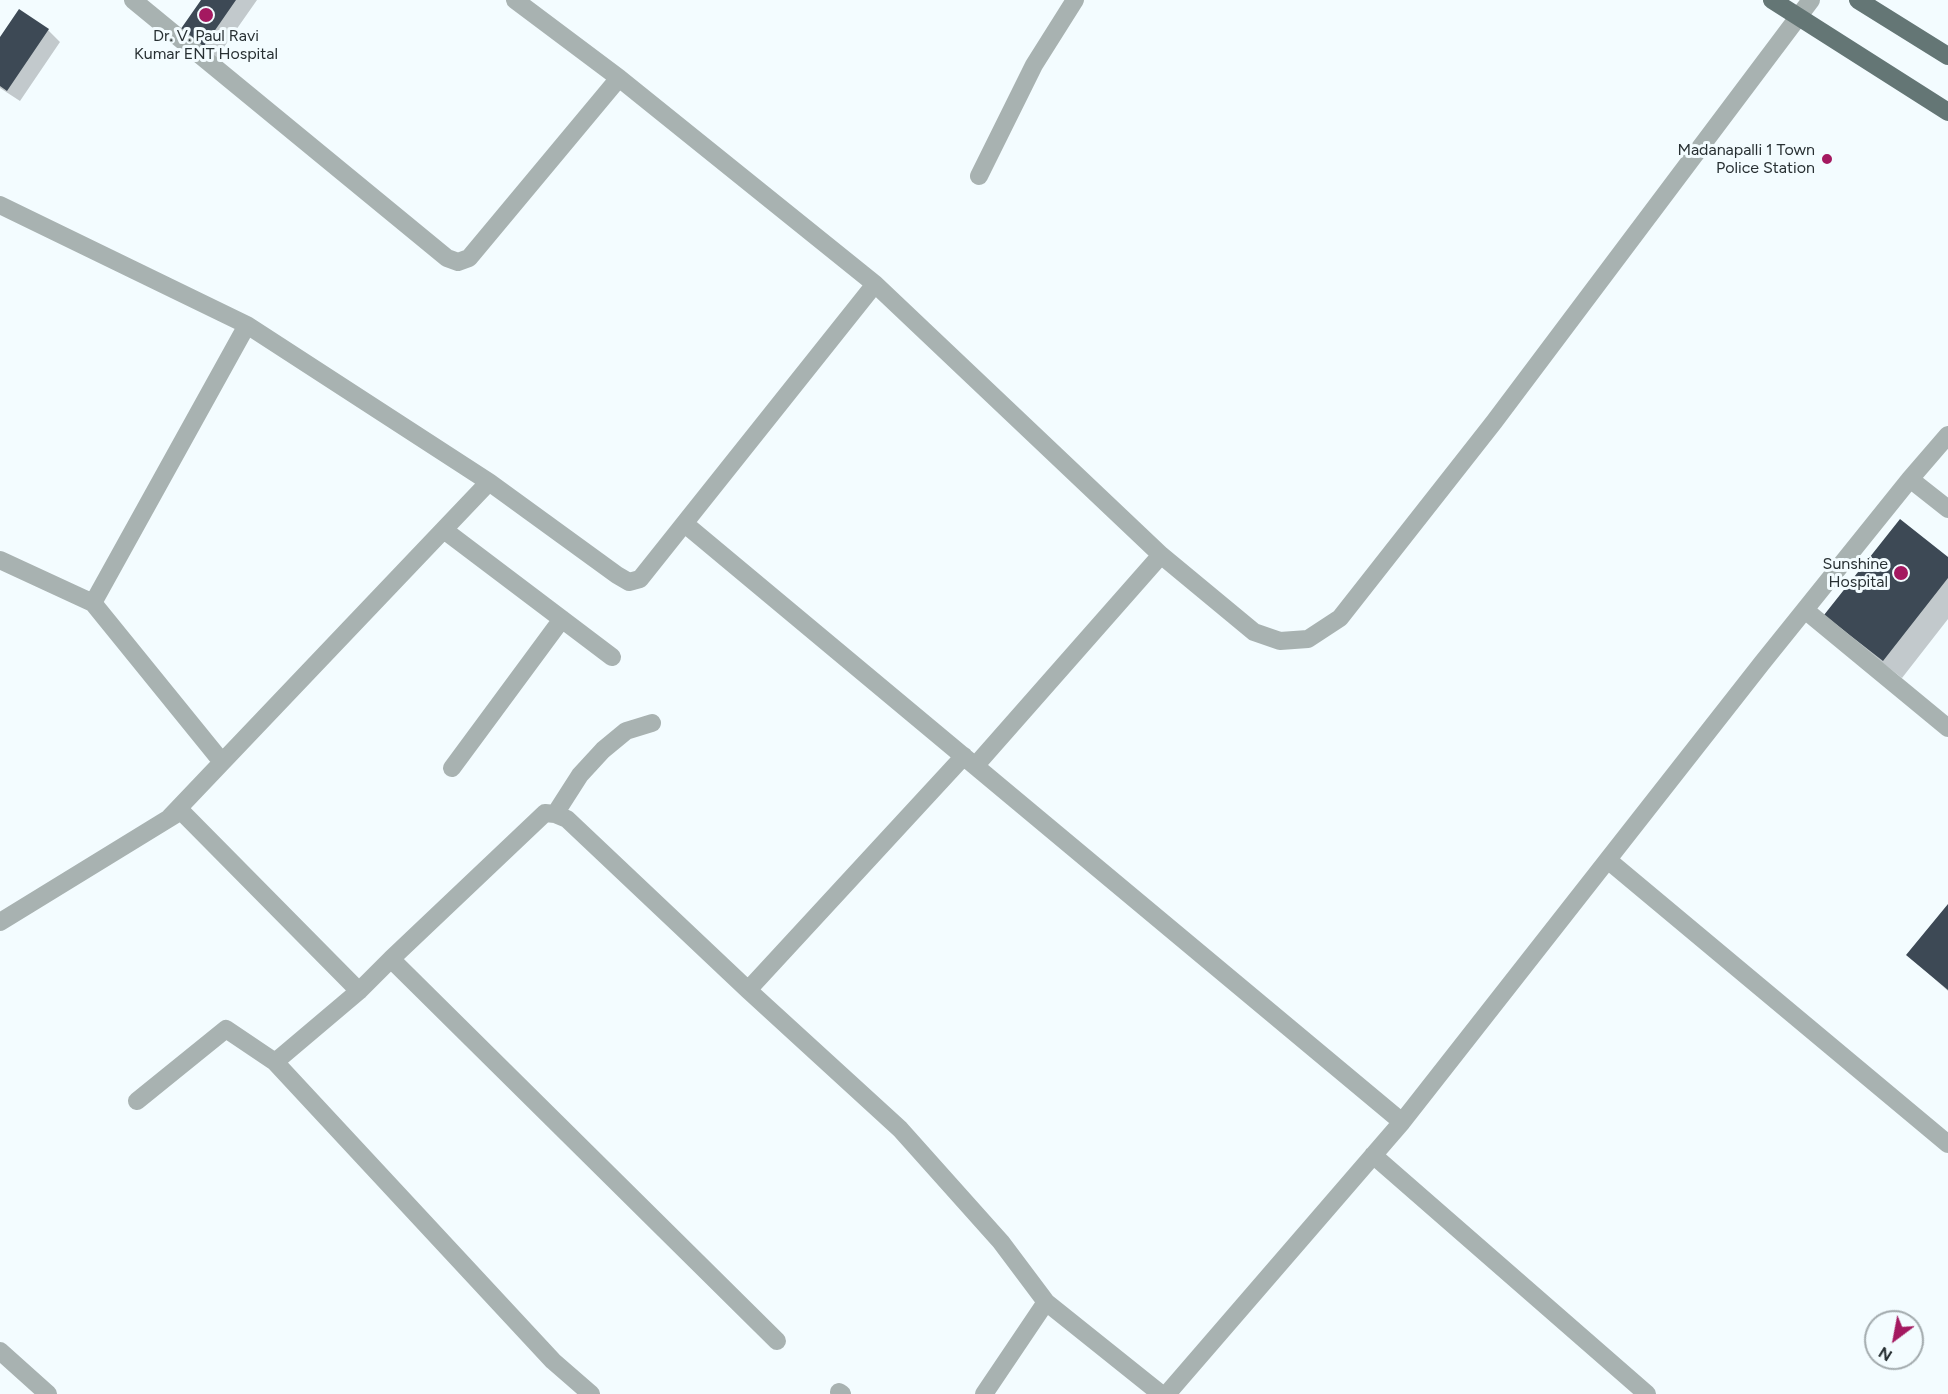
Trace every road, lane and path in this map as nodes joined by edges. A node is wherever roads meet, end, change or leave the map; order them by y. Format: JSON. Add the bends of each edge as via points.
{"nodes":[{"id":1,"x":134,"y":0,"type":"edge"},
{"id":2,"x":515,"y":0,"type":"edge"},
{"id":3,"x":1075,"y":0,"type":"edge"},
{"id":4,"x":1772,"y":0,"type":"edge"},
{"id":5,"x":1811,"y":0,"type":"edge"},
{"id":6,"x":1858,"y":0,"type":"edge"},
{"id":7,"x":1799,"y":17,"type":"junction"},
{"id":8,"x":1948,"y":56,"type":"edge"},
{"id":9,"x":619,"y":78,"type":"junction"},
{"id":10,"x":1948,"y":112,"type":"edge"},
{"id":11,"x":979,"y":176,"type":"dead end"},
{"id":12,"x":0,"y":205,"type":"edge"},
{"id":13,"x":875,"y":284,"type":"junction"},
{"id":14,"x":247,"y":325,"type":"junction"},
{"id":15,"x":1947,"y":439,"type":"edge"},
{"id":16,"x":1910,"y":479,"type":"junction"},
{"id":17,"x":489,"y":482,"type":"junction"},
{"id":18,"x":1948,"y":509,"type":"edge"},
{"id":19,"x":685,"y":524,"type":"junction"},
{"id":20,"x":444,"y":530,"type":"junction"},
{"id":21,"x":1161,"y":555,"type":"junction"},
{"id":22,"x":0,"y":560,"type":"edge"},
{"id":23,"x":93,"y":603,"type":"junction"},
{"id":24,"x":1805,"y":610,"type":"junction"},
{"id":25,"x":562,"y":619,"type":"junction"},
{"id":26,"x":612,"y":657,"type":"dead end"},
{"id":27,"x":652,"y":723,"type":"dead end"},
{"id":28,"x":1948,"y":728,"type":"edge"},
{"id":29,"x":970,"y":760,"type":"junction"},
{"id":30,"x":222,"y":762,"type":"junction"},
{"id":31,"x":452,"y":768,"type":"dead end"},
{"id":32,"x":555,"y":814,"type":"junction"},
{"id":33,"x":170,"y":818,"type":"junction"},
{"id":34,"x":1609,"y":861,"type":"junction"},
{"id":35,"x":0,"y":922,"type":"edge"},
{"id":36,"x":391,"y":958,"type":"junction"},
{"id":37,"x":748,"y":990,"type":"junction"},
{"id":38,"x":358,"y":991,"type":"junction"},
{"id":39,"x":275,"y":1062,"type":"junction"},
{"id":40,"x":137,"y":1101,"type":"dead end"},
{"id":41,"x":1402,"y":1122,"type":"junction"},
{"id":42,"x":1948,"y":1144,"type":"edge"},
{"id":43,"x":1373,"y":1155,"type":"junction"},
{"id":44,"x":1047,"y":1302,"type":"junction"},
{"id":45,"x":777,"y":1341,"type":"dead end"},
{"id":46,"x":0,"y":1351,"type":"edge"},
{"id":47,"x":48,"y":1394,"type":"edge"},
{"id":48,"x":591,"y":1394,"type":"edge"},
{"id":49,"x":984,"y":1394,"type":"edge"},
{"id":50,"x":1161,"y":1394,"type":"edge"},
{"id":51,"x":1167,"y":1394,"type":"edge"},
{"id":52,"x":1647,"y":1394,"type":"edge"}],
"edges":[{"from":1,"to":9,"type":"street","via":[[447,258],[458,262],[468,258]]},
{"from":2,"to":9,"type":"street"},
{"from":3,"to":11,"type":"street","via":[[1034,65]]},
{"from":4,"to":7,"type":"main road"},
{"from":5,"to":7,"type":"street"},
{"from":6,"to":8,"type":"main road"},
{"from":7,"to":10,"type":"main road"},
{"from":7,"to":21,"type":"street","via":[[1494,422],[1340,618],[1308,639],[1280,641],[1254,632]]},
{"from":9,"to":13,"type":"street"},
{"from":12,"to":14,"type":"street"},
{"from":13,"to":19,"type":"street"},
{"from":13,"to":21,"type":"street"},
{"from":14,"to":17,"type":"street"},
{"from":14,"to":23,"type":"street"},
{"from":15,"to":16,"type":"street"},
{"from":16,"to":18,"type":"street"},
{"from":16,"to":24,"type":"street"},
{"from":17,"to":19,"type":"street","via":[[629,582],[640,579]]},
{"from":17,"to":20,"type":"street"},
{"from":19,"to":29,"type":"street"},
{"from":20,"to":25,"type":"street"},
{"from":20,"to":30,"type":"street"},
{"from":21,"to":29,"type":"street"},
{"from":22,"to":23,"type":"street"},
{"from":23,"to":30,"type":"street"},
{"from":24,"to":28,"type":"street"},
{"from":24,"to":34,"type":"street"},
{"from":25,"to":26,"type":"street"},
{"from":25,"to":31,"type":"street"},
{"from":27,"to":32,"type":"street","via":[[626,731],[603,750],[580,775]]},
{"from":29,"to":37,"type":"street"},
{"from":29,"to":41,"type":"street"},
{"from":30,"to":33,"type":"street"},
{"from":32,"to":36,"type":"street","via":[[545,813]]},
{"from":32,"to":37,"type":"street","via":[[567,819]]},
{"from":33,"to":35,"type":"street"},
{"from":33,"to":38,"type":"street","via":[[181,811]]},
{"from":34,"to":41,"type":"street"},
{"from":34,"to":42,"type":"street"},
{"from":36,"to":38,"type":"street"},
{"from":36,"to":45,"type":"street"},
{"from":37,"to":44,"type":"street","via":[[900,1129],[1001,1242]]},
{"from":38,"to":39,"type":"street"},
{"from":39,"to":40,"type":"street","via":[[226,1029]]},
{"from":39,"to":48,"type":"street","via":[[553,1361]]},
{"from":41,"to":43,"type":"street"},
{"from":43,"to":51,"type":"street"},
{"from":43,"to":52,"type":"street"},
{"from":44,"to":49,"type":"street"},
{"from":44,"to":50,"type":"street"},
{"from":46,"to":47,"type":"street"}]}
